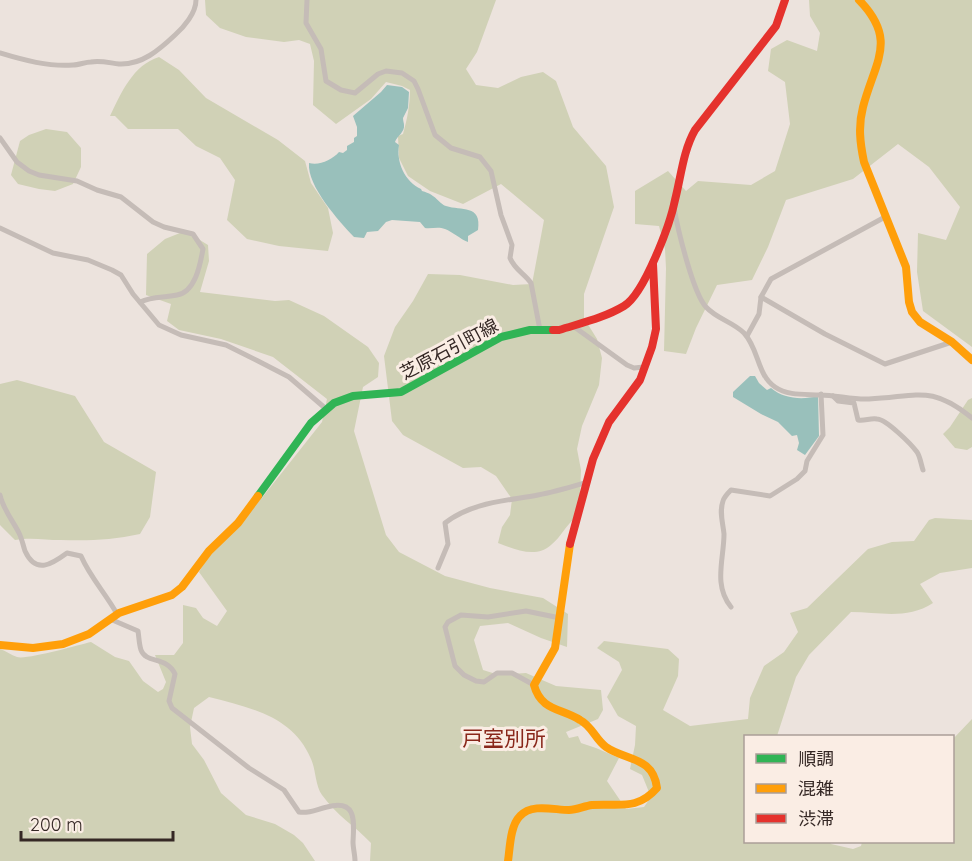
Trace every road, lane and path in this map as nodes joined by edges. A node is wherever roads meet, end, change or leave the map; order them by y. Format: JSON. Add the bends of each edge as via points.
{"nodes":[{"id":1,"x":196,"y":0,"type":"edge"},
{"id":2,"x":307,"y":0,"type":"edge"},
{"id":3,"x":785,"y":0,"type":"edge"},
{"id":4,"x":859,"y":0,"type":"edge"},
{"id":5,"x":0,"y":53,"type":"edge"},
{"id":6,"x":0,"y":138,"type":"edge"},
{"id":7,"x":674,"y":207,"type":"junction"},
{"id":8,"x":885,"y":217,"type":"junction"},
{"id":9,"x":0,"y":228,"type":"edge"},
{"id":10,"x":652,"y":263,"type":"junction"},
{"id":11,"x":761,"y":297,"type":"junction"},
{"id":12,"x":140,"y":302,"type":"junction"},
{"id":13,"x":573,"y":326,"type":"junction"},
{"id":14,"x":540,"y":330,"type":"junction"},
{"id":15,"x":747,"y":336,"type":"junction"},
{"id":16,"x":953,"y":342,"type":"junction"},
{"id":17,"x":972,"y":360,"type":"edge"},
{"id":18,"x":644,"y":368,"type":"junction"},
{"id":19,"x":821,"y":394,"type":"junction"},
{"id":20,"x":832,"y":395,"type":"junction"},
{"id":21,"x":325,"y":408,"type":"junction"},
{"id":22,"x":972,"y":418,"type":"edge"},
{"id":23,"x":923,"y":470,"type":"dead end"},
{"id":24,"x":588,"y":482,"type":"junction"},
{"id":25,"x":0,"y":495,"type":"edge"},
{"id":26,"x":438,"y":568,"type":"dead end"},
{"id":27,"x":731,"y":607,"type":"dead end"},
{"id":28,"x":117,"y":614,"type":"junction"},
{"id":29,"x":560,"y":618,"type":"junction"},
{"id":30,"x":110,"y":620,"type":"junction"},
{"id":31,"x":0,"y":645,"type":"edge"},
{"id":32,"x":534,"y":685,"type":"junction"},
{"id":33,"x":355,"y":861,"type":"edge"},
{"id":34,"x":508,"y":861,"type":"edge"}],
"edges":[{"from":1,"to":5,"type":"street","via":[[189,20],[178,32],[154,54],[136,61],[60,66]]},
{"from":2,"to":14,"type":"street","via":[[306,23],[321,49],[327,81],[355,93],[378,74],[391,71],[408,76],[418,88],[435,135],[451,148],[476,155],[486,163],[512,245],[510,258],[531,283]]},
{"from":3,"to":7,"type":"street","name":"芝原石引町線","via":[[776,26],[688,143]]},
{"from":4,"to":8,"type":"street","via":[[872,12],[882,37],[860,128],[862,154]]},
{"from":6,"to":12,"type":"street","via":[[28,171],[77,181],[121,197],[153,222],[187,231],[197,238],[203,249],[191,287],[184,293]]},
{"from":7,"to":10,"type":"street","name":"芝原石引町線"},
{"from":7,"to":15,"type":"street","via":[[701,301]]},
{"from":8,"to":11,"type":"street","via":[[771,279]]},
{"from":8,"to":16,"type":"street","via":[[901,248],[910,309],[918,322]]},
{"from":9,"to":12,"type":"street","via":[[52,253],[102,264],[121,275]]},
{"from":10,"to":13,"type":"street","name":"芝原石引町線","via":[[641,288],[627,305]]},
{"from":10,"to":18,"type":"street","via":[[656,329]]},
{"from":11,"to":15,"type":"street","via":[[759,314]]},
{"from":11,"to":16,"type":"street","via":[[885,364]]},
{"from":12,"to":21,"type":"street","via":[[159,325],[181,335],[226,345],[289,377]]},
{"from":13,"to":14,"type":"street","name":"芝原石引町線"},
{"from":13,"to":18,"type":"street","via":[[627,365]]},
{"from":14,"to":21,"type":"street","name":"芝原石引町線","via":[[501,337],[401,392],[356,394],[342,397]]},
{"from":15,"to":19,"type":"street","via":[[771,384],[784,392]]},
{"from":16,"to":17,"type":"street"},
{"from":18,"to":24,"type":"street","via":[[635,388],[609,422]]},
{"from":19,"to":20,"type":"street"},
{"from":19,"to":27,"type":"street","via":[[823,435],[805,471],[770,496],[731,490],[723,500],[720,577]]},
{"from":20,"to":22,"type":"street","via":[[867,399],[909,394],[939,397]]},
{"from":20,"to":23,"type":"street","via":[[838,401],[854,404],[858,420],[877,418],[894,429],[917,452]]},
{"from":21,"to":28,"type":"street","name":"芝原石引町線","via":[[233,529],[193,570],[182,589]]},
{"from":24,"to":26,"type":"street","via":[[461,512],[445,524],[448,544]]},
{"from":24,"to":29,"type":"street","via":[[572,534]]},
{"from":25,"to":28,"type":"street","via":[[32,561],[46,566],[67,553],[81,556]]},
{"from":28,"to":30,"type":"street","name":"芝原石引町線"},
{"from":29,"to":32,"type":"street","via":[[555,648]]},
{"from":29,"to":32,"type":"street","via":[[526,611],[488,617],[461,615],[445,627],[455,666],[464,675],[484,682],[497,673],[512,673]]},
{"from":30,"to":31,"type":"street","name":"芝原石引町線","via":[[86,636],[55,646],[34,649]]},
{"from":30,"to":33,"type":"street","via":[[138,631],[145,656],[170,665],[175,674],[169,701],[172,708],[284,790],[299,812],[336,805],[351,811]]},
{"from":32,"to":34,"type":"street","via":[[537,697],[550,707],[587,724],[610,749],[643,763],[657,788],[624,807],[588,805],[569,810],[545,806],[521,814],[515,823]]}]}
